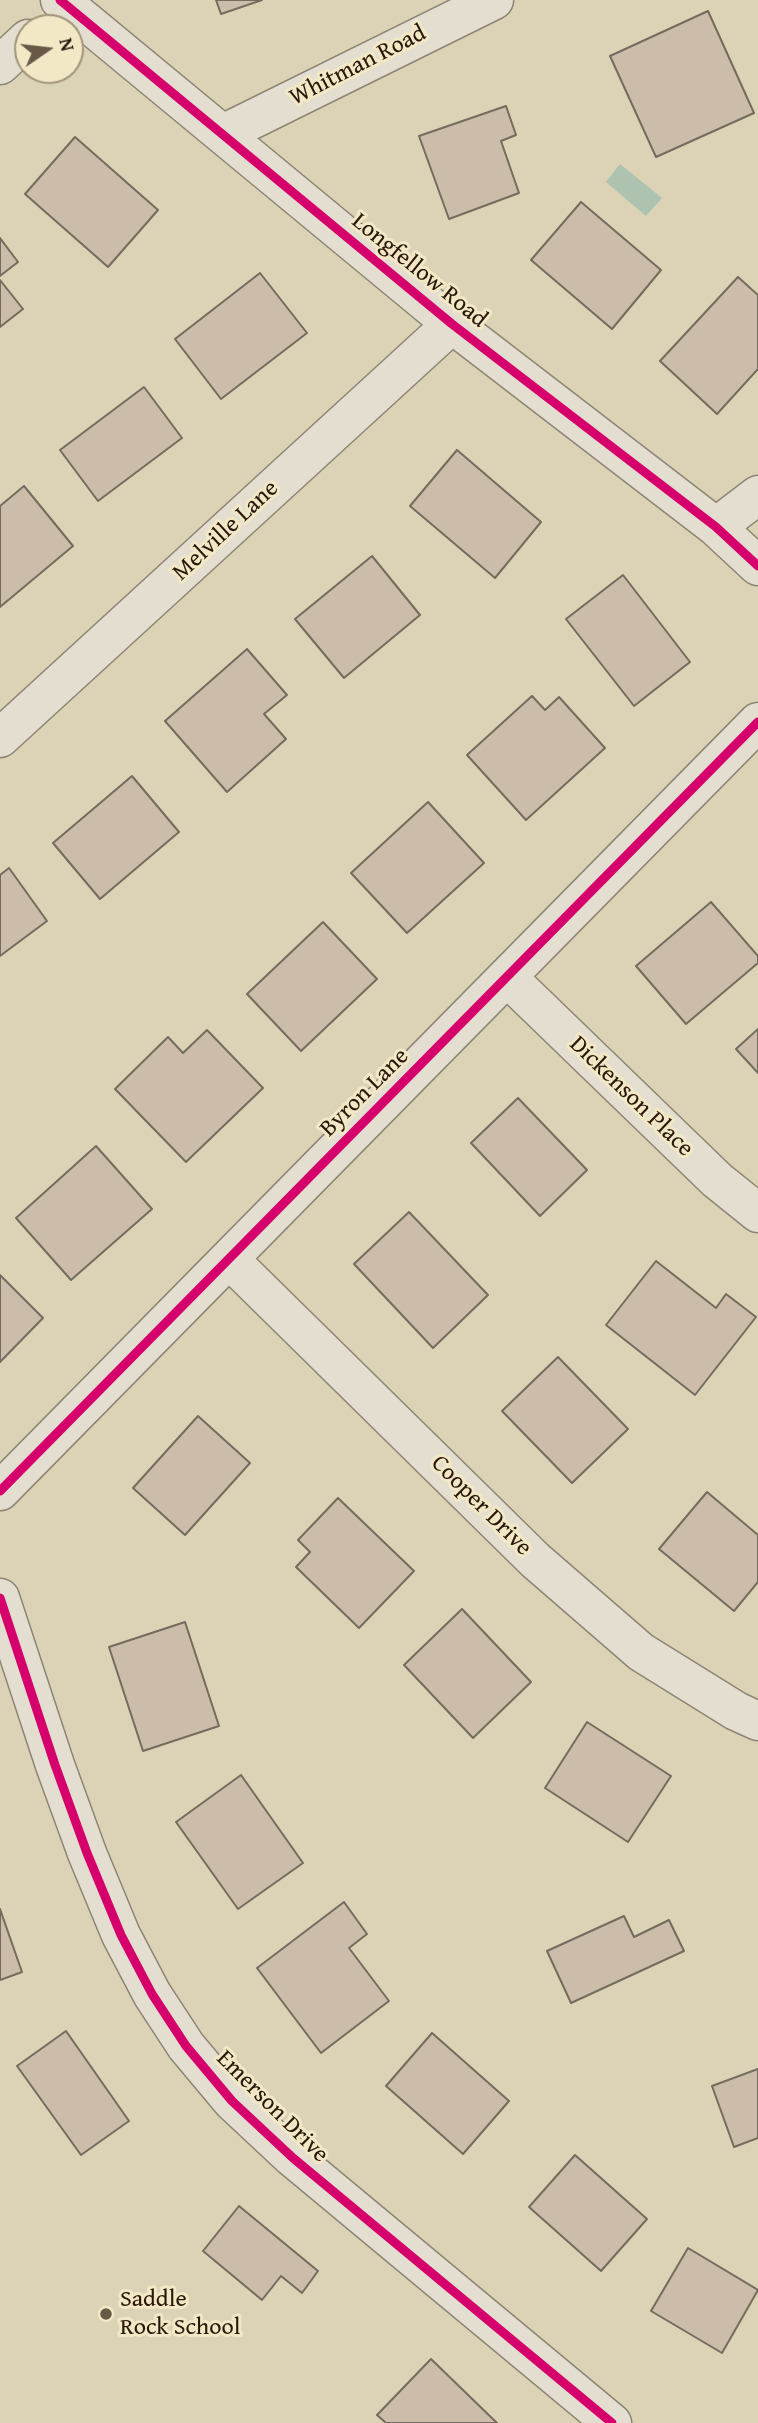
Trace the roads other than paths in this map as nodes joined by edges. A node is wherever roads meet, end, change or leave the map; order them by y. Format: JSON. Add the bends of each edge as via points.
{"nodes":[{"id":1,"x":494,"y":0,"type":"edge"},
{"id":2,"x":56,"y":11,"type":"edge"},
{"id":3,"x":14,"y":52,"type":"edge"},
{"id":4,"x":0,"y":65,"type":"edge"},
{"id":5,"x":223,"y":134,"type":"junction"},
{"id":6,"x":452,"y":324,"type":"junction"},
{"id":7,"x":758,"y":495,"type":"edge"},
{"id":8,"x":716,"y":527,"type":"junction"},
{"id":9,"x":758,"y":566,"type":"edge"},
{"id":10,"x":758,"y":722,"type":"edge"},
{"id":11,"x":0,"y":738,"type":"edge"},
{"id":12,"x":507,"y":977,"type":"junction"},
{"id":13,"x":758,"y":1213,"type":"edge"},
{"id":14,"x":229,"y":1259,"type":"junction"},
{"id":15,"x":0,"y":1491,"type":"edge"},
{"id":16,"x":0,"y":1598,"type":"edge"},
{"id":17,"x":758,"y":1721,"type":"edge"},
{"id":18,"x":611,"y":2423,"type":"edge"}],
"edges":[{"from":1,"to":5,"type":"street","name":"Whitman Road"},
{"from":2,"to":5,"type":"street","name":"Longfellow Road"},
{"from":3,"to":4,"type":"street"},
{"from":5,"to":6,"type":"street","name":"Longfellow Road"},
{"from":6,"to":8,"type":"street","name":"Longfellow Road"},
{"from":6,"to":11,"type":"street","name":"Melville Lane"},
{"from":7,"to":8,"type":"street"},
{"from":8,"to":9,"type":"street","name":"Longfellow Road"},
{"from":10,"to":12,"type":"street","name":"Byron Lane"},
{"from":12,"to":13,"type":"street","name":"Dickenson Place","via":[[717,1180]]},
{"from":12,"to":14,"type":"street","name":"Byron Lane"},
{"from":14,"to":15,"type":"street","name":"Byron Lane"},
{"from":14,"to":17,"type":"street","name":"Cooper Drive","via":[[535,1560],[641,1652]]},
{"from":16,"to":18,"type":"street","name":"Emerson Drive","via":[[55,1765],[121,1935],[186,2046],[232,2101],[293,2158]]}]}
